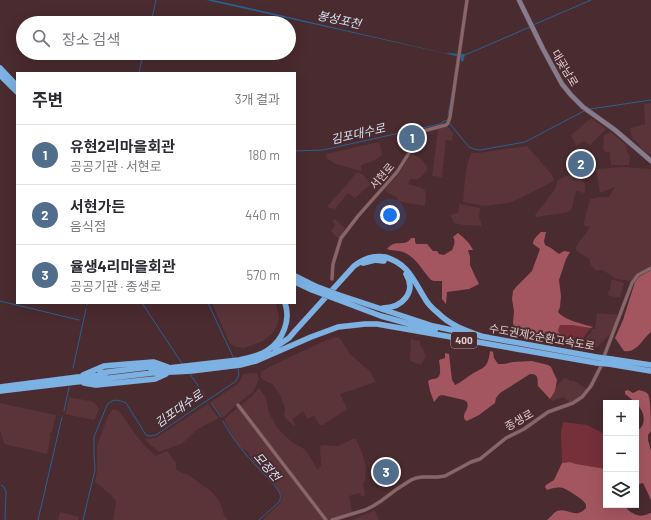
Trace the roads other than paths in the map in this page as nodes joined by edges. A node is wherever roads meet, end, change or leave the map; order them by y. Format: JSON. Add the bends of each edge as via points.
{"nodes":[{"id":1,"x":467,"y":0,"type":"edge"},
{"id":2,"x":519,"y":0,"type":"edge"},
{"id":3,"x":0,"y":68,"type":"edge"},
{"id":4,"x":0,"y":75,"type":"edge"},
{"id":5,"x":16,"y":85,"type":"edge"},
{"id":6,"x":16,"y":91,"type":"edge"},
{"id":7,"x":651,"y":161,"type":"edge"},
{"id":8,"x":651,"y":268,"type":"edge"},
{"id":9,"x":296,"y":277,"type":"edge"},
{"id":10,"x":332,"y":279,"type":"dead end"},
{"id":11,"x":296,"y":282,"type":"edge"},
{"id":12,"x":314,"y":288,"type":"junction"},
{"id":13,"x":338,"y":297,"type":"junction"},
{"id":14,"x":364,"y":303,"type":"junction"},
{"id":15,"x":285,"y":304,"type":"edge"},
{"id":16,"x":484,"y":337,"type":"junction"},
{"id":17,"x":463,"y":339,"type":"junction"},
{"id":18,"x":268,"y":353,"type":"junction"},
{"id":19,"x":596,"y":360,"type":"junction"},
{"id":20,"x":610,"y":362,"type":"junction"},
{"id":21,"x":651,"y":365,"type":"edge"},
{"id":22,"x":193,"y":368,"type":"junction"},
{"id":23,"x":171,"y":369,"type":"junction"},
{"id":24,"x":651,"y":371,"type":"edge"},
{"id":25,"x":78,"y":380,"type":"junction"},
{"id":26,"x":0,"y":390,"type":"edge"},
{"id":27,"x":238,"y":405,"type":"dead end"},
{"id":28,"x":326,"y":520,"type":"edge"},
{"id":29,"x":332,"y":520,"type":"edge"}],
"edges":[{"from":1,"to":10,"type":"street","name":"서현로","via":[[448,123],[423,131],[398,172],[348,227],[341,238],[333,264]]},
{"from":2,"to":7,"type":"street","name":"대곶남로","via":[[543,49],[571,96]]},
{"from":3,"to":5,"type":"highway"},
{"from":4,"to":6,"type":"highway"},
{"from":8,"to":29,"type":"street","name":"종생로","via":[[638,275],[632,283],[600,369],[582,397],[548,412],[506,438],[480,459],[445,476],[416,478],[365,510]]},
{"from":9,"to":12,"type":"highway","name":"수도권제2순환고속도로","number":"400"},
{"from":11,"to":12,"type":"highway","name":"수도권제2순환고속도로","number":"400"},
{"from":12,"to":13,"type":"highway","name":"수도권제2순환고속도로","number":"400","bridge":true},
{"from":13,"to":14,"type":"highway","name":"수도권제2순환고속도로","number":"400"},
{"from":13,"to":17,"type":"highway","name":"수도권제2순환고속도로","number":"400","via":[[382,316]]},
{"from":14,"to":16,"type":"highway","name":"수도권제2순환고속도로","number":"400","via":[[433,326]]},
{"from":14,"to":18,"type":"highway","via":[[378,308],[400,303],[410,289],[409,278],[398,266],[381,260],[357,266],[293,338]]},
{"from":15,"to":18,"type":"highway","via":[[287,316],[284,330]]},
{"from":16,"to":18,"type":"highway","via":[[450,323],[424,298],[407,269],[396,261],[377,256],[364,259],[354,266],[289,338]]},
{"from":16,"to":19,"type":"highway","name":"수도권제2순환고속도로","number":"400"},
{"from":17,"to":18,"type":"highway","via":[[387,325],[365,324],[338,327]]},
{"from":17,"to":19,"type":"highway","name":"수도권제2순환고속도로","number":"400"},
{"from":18,"to":22,"type":"highway","via":[[239,362]]},
{"from":19,"to":20,"type":"highway","name":"수도권제2순환고속도로","number":"400","bridge":true},
{"from":20,"to":21,"type":"highway","name":"수도권제2순환고속도로","number":"400"},
{"from":20,"to":24,"type":"highway","name":"수도권제2순환고속도로","number":"400"},
{"from":22,"to":23,"type":"highway"},
{"from":22,"to":23,"type":"highway","via":[[178,372]]},
{"from":23,"to":25,"type":"highway"},
{"from":23,"to":25,"type":"highway","via":[[155,378],[96,385]]},
{"from":23,"to":25,"type":"highway","via":[[154,362],[104,366]]},
{"from":25,"to":26,"type":"highway"},
{"from":27,"to":28,"type":"street"}]}
